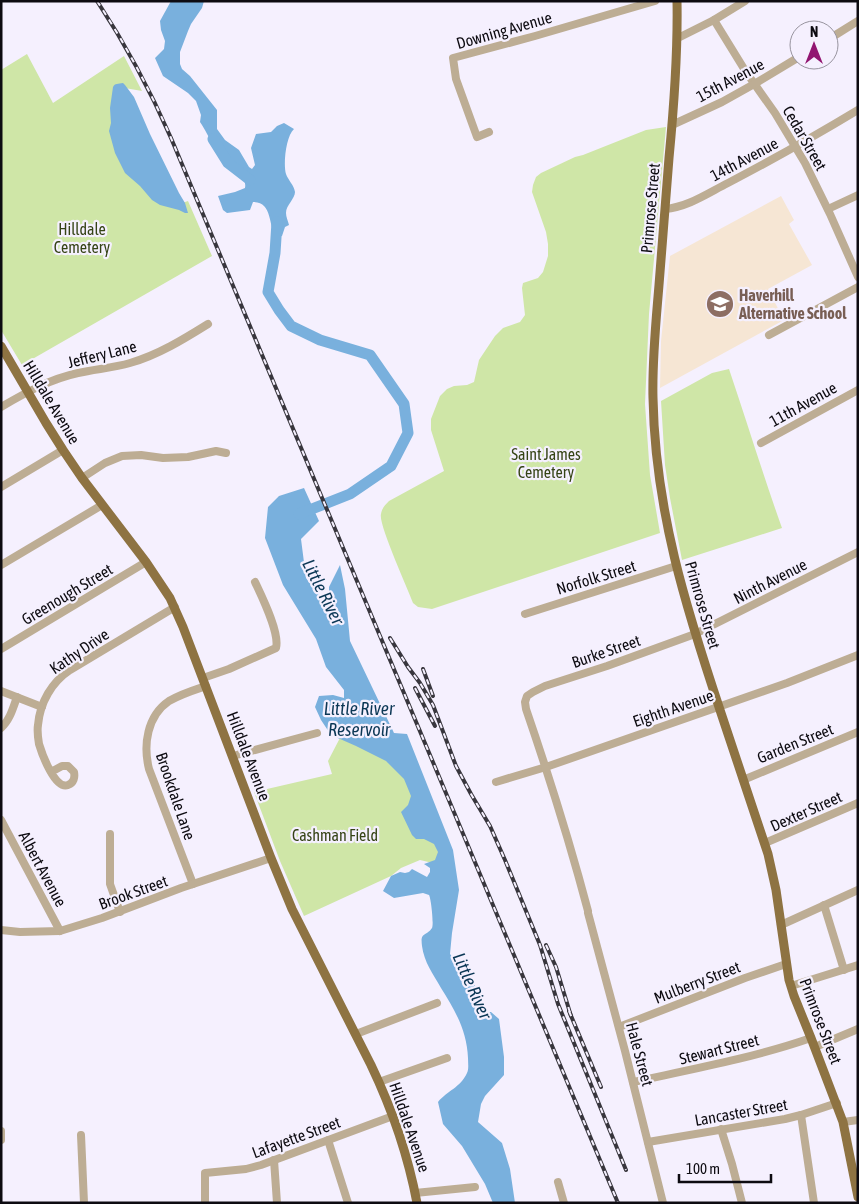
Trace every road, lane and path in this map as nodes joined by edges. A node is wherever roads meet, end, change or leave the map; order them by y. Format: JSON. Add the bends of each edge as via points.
{"nodes":[{"id":1,"x":655,"y":1,"type":"edge"},
{"id":2,"x":677,"y":1,"type":"edge"},
{"id":3,"x":745,"y":1,"type":"edge"},
{"id":4,"x":714,"y":20,"type":"junction"},
{"id":5,"x":858,"y":22,"type":"edge"},
{"id":6,"x":839,"y":33,"type":"edge"},
{"id":7,"x":678,"y":38,"type":"junction"},
{"id":8,"x":789,"y":63,"type":"edge"},
{"id":9,"x":754,"y":84,"type":"junction"},
{"id":10,"x":858,"y":110,"type":"edge"},
{"id":11,"x":672,"y":125,"type":"junction"},
{"id":12,"x":489,"y":132,"type":"dead end"},
{"id":13,"x":795,"y":148,"type":"junction"},
{"id":14,"x":858,"y":196,"type":"edge"},
{"id":15,"x":828,"y":209,"type":"junction"},
{"id":16,"x":665,"y":210,"type":"junction"},
{"id":17,"x":858,"y":277,"type":"edge"},
{"id":18,"x":858,"y":287,"type":"edge"},
{"id":19,"x":208,"y":324,"type":"dead end"},
{"id":20,"x":768,"y":335,"type":"dead end"},
{"id":21,"x":1,"y":346,"type":"edge"},
{"id":22,"x":858,"y":390,"type":"edge"},
{"id":23,"x":27,"y":392,"type":"junction"},
{"id":24,"x":1,"y":407,"type":"edge"},
{"id":25,"x":761,"y":443,"type":"dead end"},
{"id":26,"x":63,"y":450,"type":"junction"},
{"id":27,"x":226,"y":453,"type":"dead end"},
{"id":28,"x":82,"y":478,"type":"junction"},
{"id":29,"x":1,"y":487,"type":"edge"},
{"id":30,"x":102,"y":505,"type":"junction"},
{"id":31,"x":858,"y":552,"type":"edge"},
{"id":32,"x":3,"y":561,"type":"edge"},
{"id":33,"x":146,"y":562,"type":"junction"},
{"id":34,"x":676,"y":566,"type":"junction"},
{"id":35,"x":255,"y":582,"type":"dead end"},
{"id":36,"x":175,"y":607,"type":"junction"},
{"id":37,"x":524,"y":614,"type":"dead end"},
{"id":38,"x":695,"y":634,"type":"junction"},
{"id":39,"x":1,"y":649,"type":"edge"},
{"id":40,"x":858,"y":655,"type":"edge"},
{"id":41,"x":205,"y":682,"type":"junction"},
{"id":42,"x":1,"y":691,"type":"edge"},
{"id":43,"x":527,"y":696,"type":"joint"},
{"id":44,"x":17,"y":697,"type":"junction"},
{"id":45,"x":719,"y":706,"type":"junction"},
{"id":46,"x":42,"y":707,"type":"junction"},
{"id":47,"x":1,"y":728,"type":"edge"},
{"id":48,"x":858,"y":732,"type":"edge"},
{"id":49,"x":317,"y":733,"type":"dead end"},
{"id":50,"x":233,"y":756,"type":"junction"},
{"id":51,"x":546,"y":767,"type":"junction"},
{"id":52,"x":51,"y":772,"type":"dead end"},
{"id":53,"x":743,"y":780,"type":"junction"},
{"id":54,"x":496,"y":782,"type":"dead end"},
{"id":55,"x":858,"y":803,"type":"edge"},
{"id":56,"x":1,"y":820,"type":"edge"},
{"id":57,"x":110,"y":834,"type":"dead end"},
{"id":58,"x":764,"y":843,"type":"junction"},
{"id":59,"x":271,"y":858,"type":"junction"},
{"id":60,"x":193,"y":884,"type":"junction"},
{"id":61,"x":858,"y":890,"type":"edge"},
{"id":62,"x":824,"y":905,"type":"junction"},
{"id":63,"x":120,"y":912,"type":"junction"},
{"id":64,"x":781,"y":925,"type":"junction"},
{"id":65,"x":1,"y":930,"type":"edge"},
{"id":66,"x":60,"y":931,"type":"junction"},
{"id":67,"x":786,"y":964,"type":"junction"},
{"id":68,"x":858,"y":965,"type":"edge"},
{"id":69,"x":844,"y":970,"type":"junction"},
{"id":70,"x":791,"y":986,"type":"junction"},
{"id":71,"x":437,"y":1003,"type":"dead end"},
{"id":72,"x":619,"y":1027,"type":"junction"},
{"id":73,"x":858,"y":1029,"type":"edge"},
{"id":74,"x":356,"y":1034,"type":"junction"},
{"id":75,"x":813,"y":1042,"type":"junction"},
{"id":76,"x":447,"y":1058,"type":"dead end"},
{"id":77,"x":380,"y":1082,"type":"junction"},
{"id":78,"x":633,"y":1082,"type":"junction"},
{"id":79,"x":837,"y":1103,"type":"junction"},
{"id":80,"x":801,"y":1115,"type":"junction"},
{"id":81,"x":393,"y":1116,"type":"junction"},
{"id":82,"x":858,"y":1120,"type":"edge"},
{"id":83,"x":843,"y":1122,"type":"junction"},
{"id":84,"x":721,"y":1129,"type":"junction"},
{"id":85,"x":1,"y":1131,"type":"edge"},
{"id":86,"x":81,"y":1135,"type":"dead end"},
{"id":87,"x":2,"y":1140,"type":"edge"},
{"id":88,"x":328,"y":1140,"type":"junction"},
{"id":89,"x":648,"y":1142,"type":"junction"},
{"id":90,"x":274,"y":1160,"type":"junction"},
{"id":91,"x":558,"y":1182,"type":"dead end"},
{"id":92,"x":475,"y":1187,"type":"dead end"},
{"id":93,"x":415,"y":1193,"type":"junction"},
{"id":94,"x":858,"y":1197,"type":"edge"},
{"id":95,"x":84,"y":1203,"type":"edge"},
{"id":96,"x":205,"y":1203,"type":"edge"},
{"id":97,"x":277,"y":1203,"type":"edge"},
{"id":98,"x":348,"y":1203,"type":"edge"},
{"id":99,"x":417,"y":1203,"type":"edge"},
{"id":100,"x":564,"y":1203,"type":"edge"},
{"id":101,"x":663,"y":1203,"type":"edge"},
{"id":102,"x":742,"y":1203,"type":"edge"},
{"id":103,"x":814,"y":1203,"type":"edge"}],
"edges":[{"from":1,"to":12,"type":"street","name":"Downing Avenue","via":[[453,58],[456,79],[477,137]]},
{"from":2,"to":7,"type":"main road","name":"Primrose Street"},
{"from":3,"to":4,"type":"street"},
{"from":4,"to":7,"type":"street"},
{"from":4,"to":9,"type":"street","name":"Cedar Street"},
{"from":5,"to":6,"type":"street"},
{"from":7,"to":11,"type":"main road","name":"Primrose Street"},
{"from":8,"to":9,"type":"street","name":"15th Avenue"},
{"from":9,"to":11,"type":"street","name":"15th Avenue"},
{"from":9,"to":13,"type":"street","name":"Cedar Street"},
{"from":10,"to":13,"type":"street","name":"14th Avenue"},
{"from":11,"to":16,"type":"main road","name":"Primrose Street"},
{"from":13,"to":15,"type":"street","name":"Cedar Street"},
{"from":13,"to":16,"type":"street","name":"14th Avenue","via":[[697,199]]},
{"from":14,"to":15,"type":"street"},
{"from":15,"to":17,"type":"street","name":"Cedar Street"},
{"from":16,"to":34,"type":"main road","name":"Primrose Street","via":[[653,398],[656,464]]},
{"from":18,"to":20,"type":"street"},
{"from":19,"to":23,"type":"street","name":"Jeffery Lane","via":[[183,340],[130,363],[77,373]]},
{"from":21,"to":23,"type":"main road","name":"Hilldale Avenue"},
{"from":22,"to":25,"type":"street","name":"11th Avenue"},
{"from":23,"to":24,"type":"street","name":"Jeffery Lane"},
{"from":23,"to":26,"type":"main road","name":"Hilldale Avenue"},
{"from":26,"to":28,"type":"main road","name":"Hilldale Avenue"},
{"from":26,"to":29,"type":"street"},
{"from":27,"to":28,"type":"street","via":[[215,451],[171,458],[122,456]]},
{"from":28,"to":30,"type":"main road","name":"Hilldale Avenue"},
{"from":30,"to":32,"type":"street"},
{"from":30,"to":33,"type":"main road","name":"Hilldale Avenue"},
{"from":31,"to":38,"type":"street","name":"Ninth Avenue"},
{"from":33,"to":36,"type":"main road","name":"Hilldale Avenue"},
{"from":33,"to":39,"type":"street","name":"Greenough Street"},
{"from":34,"to":37,"type":"street","name":"Norfolk Street"},
{"from":34,"to":38,"type":"main road","name":"Primrose Street"},
{"from":35,"to":41,"type":"street","name":"Brookdale Lane","via":[[270,616],[276,648]]},
{"from":36,"to":41,"type":"main road","name":"Hilldale Avenue"},
{"from":36,"to":46,"type":"street","name":"Kathy Drive","via":[[64,674],[52,686]]},
{"from":38,"to":43,"type":"street","name":"Burke Street","via":[[545,686]]},
{"from":38,"to":45,"type":"main road","name":"Primrose Street"},
{"from":40,"to":45,"type":"street","name":"Eighth Avenue"},
{"from":41,"to":50,"type":"main road","name":"Hilldale Avenue"},
{"from":41,"to":60,"type":"street","name":"Brookdale Lane","via":[[166,704],[148,730],[146,743],[149,769]]},
{"from":42,"to":44,"type":"street"},
{"from":43,"to":51,"type":"street","name":"Hale Street","via":[[526,709]]},
{"from":44,"to":46,"type":"street"},
{"from":44,"to":47,"type":"street","via":[[6,724]]},
{"from":45,"to":51,"type":"street","name":"Eighth Avenue"},
{"from":45,"to":53,"type":"main road","name":"Primrose Street"},
{"from":46,"to":52,"type":"street","name":"Kathy Drive","via":[[38,737]]},
{"from":48,"to":53,"type":"street","name":"Garden Street"},
{"from":49,"to":50,"type":"street"},
{"from":50,"to":59,"type":"main road","name":"Hilldale Avenue"},
{"from":51,"to":54,"type":"street","name":"Eighth Avenue"},
{"from":51,"to":72,"type":"street","name":"Hale Street"},
{"from":53,"to":58,"type":"main road","name":"Primrose Street"},
{"from":55,"to":58,"type":"street","name":"Dexter Street"},
{"from":56,"to":66,"type":"street","name":"Albert Avenue"},
{"from":57,"to":63,"type":"street","via":[[110,884]]},
{"from":58,"to":64,"type":"main road","name":"Primrose Street"},
{"from":59,"to":60,"type":"street","name":"Brook Street"},
{"from":59,"to":74,"type":"main road","name":"Hilldale Avenue","via":[[302,928]]},
{"from":60,"to":63,"type":"street","name":"Brook Street"},
{"from":61,"to":62,"type":"street"},
{"from":62,"to":64,"type":"street"},
{"from":62,"to":69,"type":"street"},
{"from":63,"to":66,"type":"street","name":"Brook Street"},
{"from":64,"to":67,"type":"main road","name":"Primrose Street"},
{"from":65,"to":66,"type":"street","name":"Brook Street"},
{"from":67,"to":70,"type":"main road","name":"Primrose Street"},
{"from":67,"to":72,"type":"street","name":"Mulberry Street"},
{"from":68,"to":69,"type":"street"},
{"from":69,"to":70,"type":"street"},
{"from":70,"to":75,"type":"main road","name":"Primrose Street"},
{"from":71,"to":74,"type":"street"},
{"from":72,"to":78,"type":"street","name":"Hale Street"},
{"from":73,"to":75,"type":"street","name":"Stewart Street"},
{"from":74,"to":77,"type":"main road","name":"Hilldale Avenue"},
{"from":75,"to":78,"type":"street","name":"Stewart Street"},
{"from":75,"to":79,"type":"main road","name":"Primrose Street"},
{"from":76,"to":77,"type":"street"},
{"from":77,"to":81,"type":"main road","name":"Hilldale Avenue"},
{"from":78,"to":89,"type":"street","name":"Hale Street"},
{"from":79,"to":80,"type":"street","name":"Lancaster Street"},
{"from":79,"to":83,"type":"main road","name":"Primrose Street"},
{"from":80,"to":84,"type":"street","name":"Lancaster Street"},
{"from":80,"to":103,"type":"street"},
{"from":81,"to":88,"type":"street","name":"Lafayette Street"},
{"from":81,"to":93,"type":"main road","name":"Hilldale Avenue"},
{"from":82,"to":83,"type":"street"},
{"from":83,"to":94,"type":"main road","name":"Primrose Street"},
{"from":84,"to":89,"type":"street","name":"Lancaster Street"},
{"from":84,"to":102,"type":"street"},
{"from":85,"to":87,"type":"street"},
{"from":86,"to":95,"type":"street"},
{"from":88,"to":90,"type":"street","name":"Lafayette Street"},
{"from":88,"to":98,"type":"street"},
{"from":89,"to":101,"type":"street","name":"Hale Street"},
{"from":90,"to":96,"type":"street","name":"Lafayette Street","via":[[246,1169],[205,1173]]},
{"from":90,"to":97,"type":"street"},
{"from":91,"to":100,"type":"street"},
{"from":92,"to":93,"type":"street"},
{"from":93,"to":99,"type":"main road","name":"Hilldale Avenue"}]}
